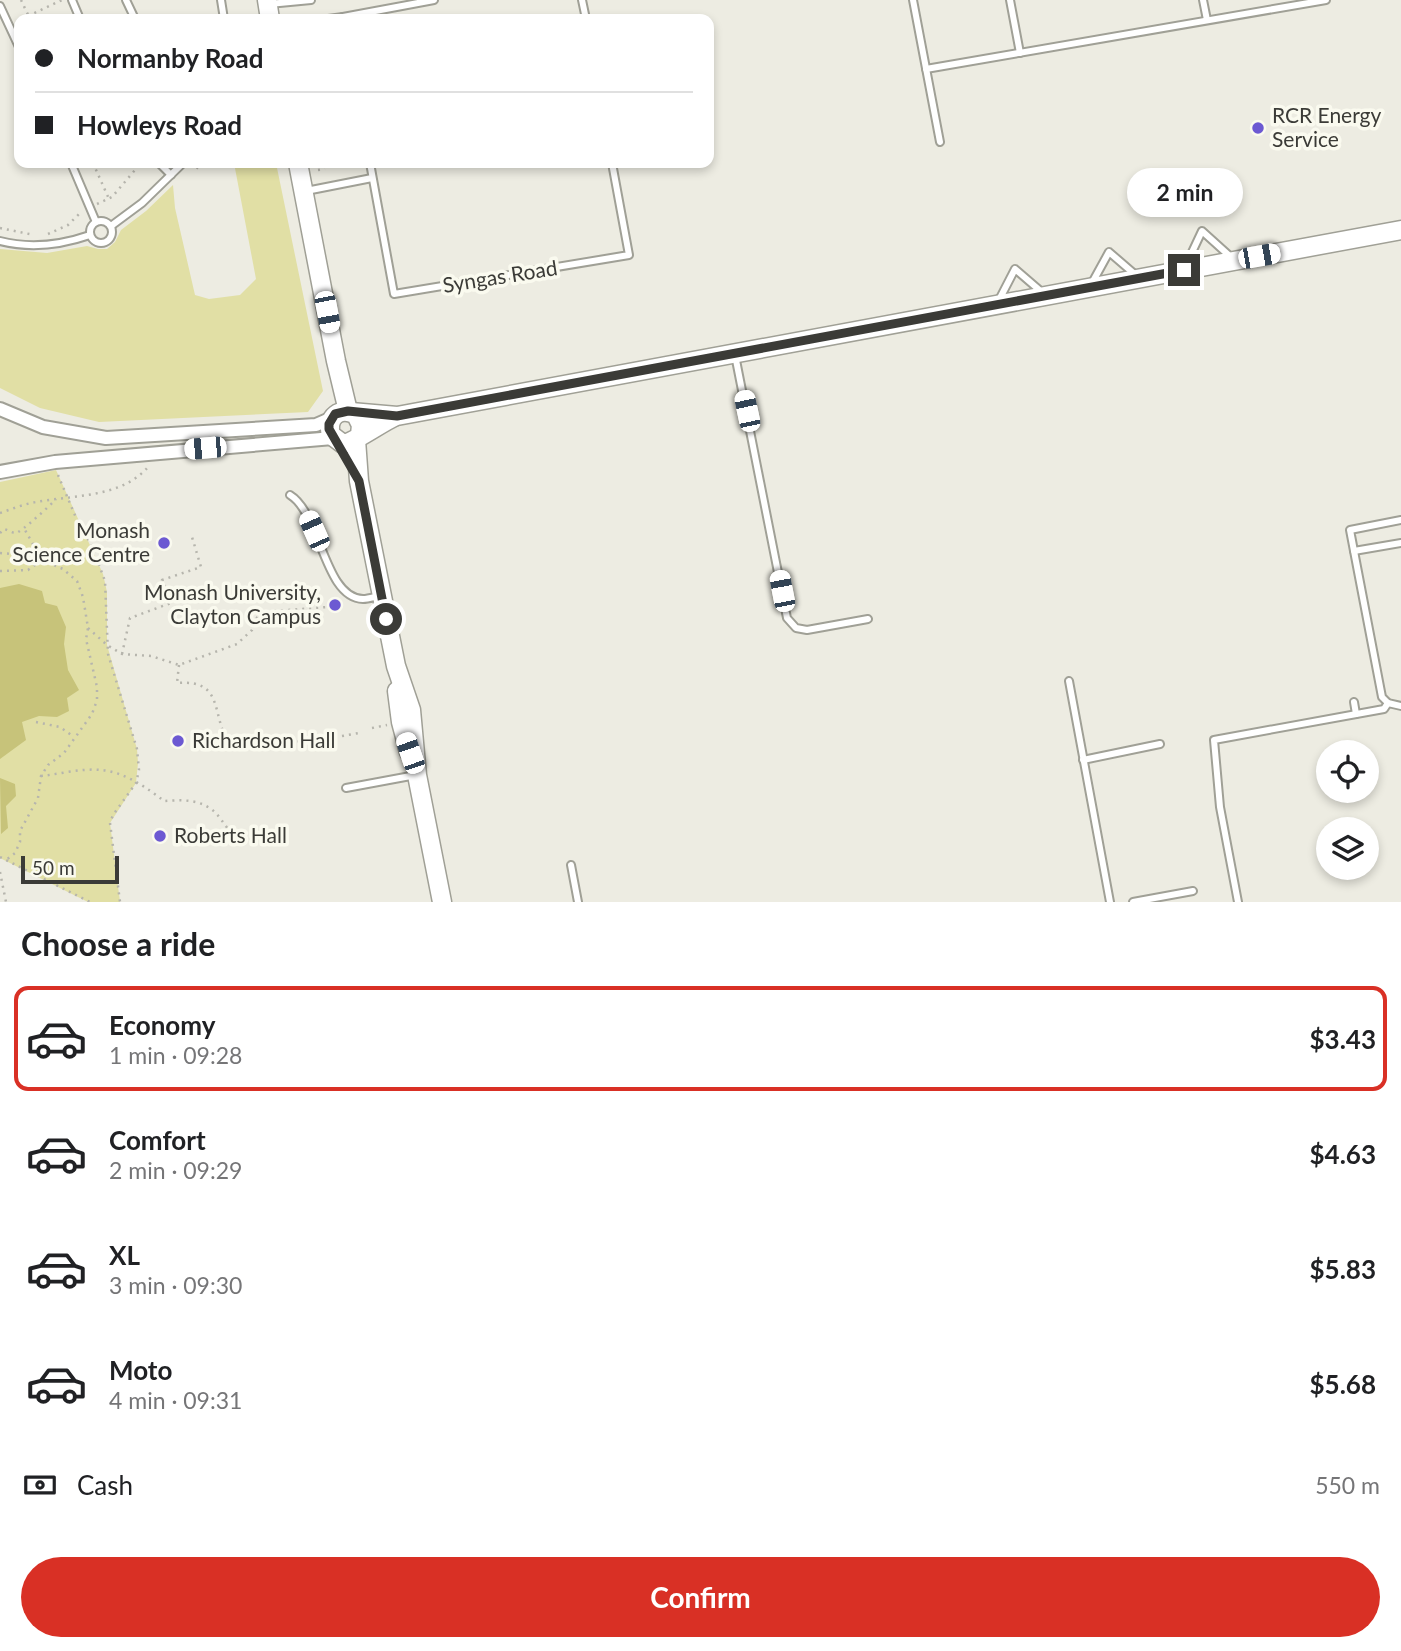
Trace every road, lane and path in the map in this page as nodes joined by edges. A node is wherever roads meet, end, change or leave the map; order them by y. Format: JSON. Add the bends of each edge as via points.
{"nodes":[{"id":1,"x":3,"y":0,"type":"edge"},
{"id":2,"x":62,"y":0,"type":"edge"},
{"id":3,"x":311,"y":0,"type":"edge"},
{"id":4,"x":435,"y":0,"type":"edge"},
{"id":5,"x":913,"y":0,"type":"edge"},
{"id":6,"x":1010,"y":0,"type":"edge"},
{"id":7,"x":1203,"y":0,"type":"edge"},
{"id":8,"x":1326,"y":0,"type":"edge"},
{"id":9,"x":0,"y":5,"type":"edge"},
{"id":10,"x":268,"y":8,"type":"edge"},
{"id":11,"x":35,"y":14,"type":"edge"},
{"id":12,"x":363,"y":14,"type":"edge"},
{"id":13,"x":1207,"y":20,"type":"junction"},
{"id":14,"x":14,"y":36,"type":"edge"},
{"id":15,"x":1020,"y":53,"type":"junction"},
{"id":16,"x":926,"y":69,"type":"junction"},
{"id":17,"x":940,"y":142,"type":"dead end"},
{"id":18,"x":73,"y":168,"type":"edge"},
{"id":19,"x":95,"y":168,"type":"edge"},
{"id":20,"x":137,"y":168,"type":"edge"},
{"id":21,"x":164,"y":168,"type":"edge"},
{"id":22,"x":178,"y":168,"type":"edge"},
{"id":23,"x":299,"y":168,"type":"edge"},
{"id":24,"x":371,"y":168,"type":"edge"},
{"id":25,"x":613,"y":168,"type":"edge"},
{"id":26,"x":325,"y":169,"type":"dead end"},
{"id":27,"x":318,"y":170,"type":"dead end"},
{"id":28,"x":172,"y":175,"type":"junction"},
{"id":29,"x":372,"y":178,"type":"junction"},
{"id":30,"x":304,"y":191,"type":"junction"},
{"id":31,"x":109,"y":199,"type":"junction"},
{"id":32,"x":90,"y":207,"type":"junction"},
{"id":33,"x":96,"y":222,"type":"junction"},
{"id":34,"x":111,"y":226,"type":"junction"},
{"id":35,"x":0,"y":228,"type":"edge"},
{"id":36,"x":1401,"y":230,"type":"edge"},
{"id":37,"x":38,"y":235,"type":"dead end"},
{"id":38,"x":44,"y":235,"type":"dead end"},
{"id":39,"x":90,"y":236,"type":"junction"},
{"id":40,"x":0,"y":241,"type":"edge"},
{"id":41,"x":1235,"y":261,"type":"junction"},
{"id":42,"x":1184,"y":270,"type":"junction"},
{"id":43,"x":1140,"y":278,"type":"junction"},
{"id":44,"x":1090,"y":288,"type":"junction"},
{"id":45,"x":1046,"y":296,"type":"junction"},
{"id":46,"x":996,"y":305,"type":"junction"},
{"id":47,"x":735,"y":353,"type":"junction"},
{"id":48,"x":0,"y":409,"type":"edge"},
{"id":49,"x":342,"y":414,"type":"junction"},
{"id":50,"x":397,"y":416,"type":"junction"},
{"id":51,"x":204,"y":431,"type":"junction"},
{"id":52,"x":358,"y":437,"type":"junction"},
{"id":53,"x":333,"y":439,"type":"junction"},
{"id":54,"x":205,"y":448,"type":"junction"},
{"id":55,"x":153,"y":461,"type":"dead end"},
{"id":56,"x":54,"y":462,"type":"junction"},
{"id":57,"x":0,"y":472,"type":"edge"},
{"id":58,"x":359,"y":481,"type":"junction"},
{"id":59,"x":290,"y":495,"type":"dead end"},
{"id":60,"x":66,"y":498,"type":"junction"},
{"id":61,"x":56,"y":499,"type":"junction"},
{"id":62,"x":0,"y":513,"type":"edge"},
{"id":63,"x":1401,"y":520,"type":"edge"},
{"id":64,"x":24,"y":530,"type":"junction"},
{"id":65,"x":0,"y":533,"type":"edge"},
{"id":66,"x":192,"y":537,"type":"dead end"},
{"id":67,"x":1401,"y":543,"type":"edge"},
{"id":68,"x":1354,"y":551,"type":"junction"},
{"id":69,"x":0,"y":553,"type":"edge"},
{"id":70,"x":43,"y":560,"type":"junction"},
{"id":71,"x":0,"y":571,"type":"edge"},
{"id":72,"x":346,"y":592,"type":"junction"},
{"id":73,"x":381,"y":596,"type":"junction"},
{"id":74,"x":868,"y":619,"type":"dead end"},
{"id":75,"x":88,"y":628,"type":"junction"},
{"id":76,"x":107,"y":645,"type":"junction"},
{"id":77,"x":122,"y":654,"type":"junction"},
{"id":78,"x":179,"y":665,"type":"junction"},
{"id":79,"x":1069,"y":681,"type":"dead end"},
{"id":80,"x":1354,"y":702,"type":"dead end"},
{"id":81,"x":1388,"y":703,"type":"junction"},
{"id":82,"x":1401,"y":706,"type":"edge"},
{"id":83,"x":1356,"y":714,"type":"junction"},
{"id":84,"x":36,"y":722,"type":"dead end"},
{"id":85,"x":385,"y":725,"type":"dead end"},
{"id":86,"x":372,"y":728,"type":"dead end"},
{"id":87,"x":359,"y":733,"type":"dead end"},
{"id":88,"x":329,"y":736,"type":"dead end"},
{"id":89,"x":342,"y":736,"type":"dead end"},
{"id":90,"x":74,"y":737,"type":"junction"},
{"id":91,"x":230,"y":744,"type":"dead end"},
{"id":92,"x":1160,"y":744,"type":"dead end"},
{"id":93,"x":256,"y":749,"type":"dead end"},
{"id":94,"x":1083,"y":760,"type":"junction"},
{"id":95,"x":417,"y":775,"type":"junction"},
{"id":96,"x":41,"y":776,"type":"junction"},
{"id":97,"x":136,"y":783,"type":"junction"},
{"id":98,"x":346,"y":788,"type":"dead end"},
{"id":99,"x":251,"y":839,"type":"dead end"},
{"id":100,"x":0,"y":857,"type":"edge"},
{"id":101,"x":6,"y":860,"type":"junction"},
{"id":102,"x":571,"y":865,"type":"dead end"},
{"id":103,"x":0,"y":872,"type":"edge"},
{"id":104,"x":1193,"y":891,"type":"dead end"},
{"id":105,"x":6,"y":902,"type":"edge"},
{"id":106,"x":90,"y":902,"type":"edge"},
{"id":107,"x":120,"y":902,"type":"edge"},
{"id":108,"x":442,"y":902,"type":"edge"},
{"id":109,"x":578,"y":902,"type":"edge"},
{"id":110,"x":1110,"y":902,"type":"edge"},
{"id":111,"x":1133,"y":902,"type":"edge"},
{"id":112,"x":1238,"y":902,"type":"edge"}],
"edges":[{"from":1,"to":9,"type":"lane"},
{"from":2,"to":11,"type":"path"},
{"from":3,"to":10,"type":"lane"},
{"from":4,"to":12,"type":"lane"},
{"from":5,"to":16,"type":"lane"},
{"from":6,"to":15,"type":"lane"},
{"from":7,"to":13,"type":"lane"},
{"from":8,"to":13,"type":"lane"},
{"from":9,"to":14,"type":"lane"},
{"from":13,"to":15,"type":"lane"},
{"from":15,"to":16,"type":"lane"},
{"from":16,"to":17,"type":"lane"},
{"from":18,"to":32,"type":"lane"},
{"from":19,"to":31,"type":"path"},
{"from":20,"to":31,"type":"path"},
{"from":21,"to":28,"type":"lane"},
{"from":22,"to":28,"type":"lane"},
{"from":23,"to":30,"type":"street"},
{"from":24,"to":29,"type":"lane","name":"Syngas Road"},
{"from":25,"to":29,"type":"lane","name":"Syngas Road","via":[[629,255],[394,295]]},
{"from":26,"to":27,"type":"path"},
{"from":28,"to":34,"type":"lane"},
{"from":29,"to":30,"type":"lane"},
{"from":30,"to":49,"type":"street"},
{"from":31,"to":32,"type":"path"},
{"from":32,"to":33,"type":"lane"},
{"from":32,"to":38,"type":"path","via":[[68,225]]},
{"from":33,"to":34,"type":"lane"},
{"from":33,"to":39,"type":"lane"},
{"from":34,"to":39,"type":"lane","via":[[106,243],[94,242]]},
{"from":35,"to":37,"type":"path"},
{"from":36,"to":41,"type":"street"},
{"from":39,"to":40,"type":"lane","via":[[59,244]]},
{"from":41,"to":42,"type":"street"},
{"from":41,"to":42,"type":"lane","via":[[1202,231]]},
{"from":42,"to":43,"type":"street"},
{"from":43,"to":44,"type":"street"},
{"from":43,"to":44,"type":"lane","via":[[1109,252]]},
{"from":44,"to":45,"type":"street"},
{"from":45,"to":46,"type":"street"},
{"from":45,"to":46,"type":"lane","via":[[1015,269]]},
{"from":46,"to":47,"type":"street"},
{"from":47,"to":50,"type":"street"},
{"from":47,"to":74,"type":"lane","via":[[787,618],[796,628],[807,630]]},
{"from":48,"to":51,"type":"street","via":[[43,427],[106,438]]},
{"from":49,"to":50,"type":"street"},
{"from":49,"to":51,"type":"street","via":[[316,425]]},
{"from":49,"to":52,"type":"street","via":[[360,419]]},
{"from":49,"to":53,"type":"street","via":[[329,429]]},
{"from":50,"to":52,"type":"street"},
{"from":51,"to":54,"type":"street"},
{"from":52,"to":53,"type":"street","via":[[343,444]]},
{"from":52,"to":58,"type":"street"},
{"from":53,"to":54,"type":"street"},
{"from":53,"to":58,"type":"street"},
{"from":54,"to":56,"type":"street"},
{"from":55,"to":60,"type":"path","via":[[139,477],[117,488]]},
{"from":56,"to":57,"type":"street"},
{"from":56,"to":60,"type":"path"},
{"from":58,"to":73,"type":"street"},
{"from":59,"to":72,"type":"lane","via":[[304,507],[335,578]]},
{"from":60,"to":61,"type":"path"},
{"from":60,"to":76,"type":"path","via":[[105,581]]},
{"from":61,"to":62,"type":"path"},
{"from":61,"to":64,"type":"path"},
{"from":63,"to":68,"type":"lane","via":[[1350,530]]},
{"from":64,"to":65,"type":"path"},
{"from":64,"to":70,"type":"path"},
{"from":66,"to":77,"type":"path","via":[[201,567],[162,580],[171,603],[130,618]]},
{"from":67,"to":68,"type":"lane"},
{"from":68,"to":81,"type":"lane","via":[[1382,696]]},
{"from":69,"to":70,"type":"path"},
{"from":70,"to":71,"type":"path","via":[[28,570]]},
{"from":70,"to":75,"type":"path","via":[[77,581]]},
{"from":72,"to":73,"type":"lane","via":[[363,599]]},
{"from":72,"to":78,"type":"path","via":[[327,607],[263,612],[237,644]]},
{"from":73,"to":95,"type":"street","via":[[396,666],[401,722]]},
{"from":75,"to":76,"type":"path"},
{"from":75,"to":90,"type":"path","via":[[97,700]]},
{"from":76,"to":77,"type":"path"},
{"from":76,"to":97,"type":"path","via":[[137,749]]},
{"from":77,"to":78,"type":"path","via":[[151,656]]},
{"from":78,"to":91,"type":"path","via":[[177,683],[197,682],[213,695]]},
{"from":79,"to":94,"type":"lane"},
{"from":80,"to":83,"type":"lane"},
{"from":81,"to":82,"type":"lane"},
{"from":81,"to":83,"type":"lane","via":[[1384,709]]},
{"from":83,"to":112,"type":"lane","via":[[1214,740],[1220,807]]},
{"from":84,"to":90,"type":"path","via":[[60,727]]},
{"from":85,"to":86,"type":"path"},
{"from":87,"to":89,"type":"path"},
{"from":88,"to":93,"type":"path"},
{"from":90,"to":96,"type":"path"},
{"from":92,"to":94,"type":"lane"},
{"from":94,"to":110,"type":"lane"},
{"from":95,"to":98,"type":"lane"},
{"from":95,"to":108,"type":"street"},
{"from":96,"to":97,"type":"path","via":[[100,769]]},
{"from":96,"to":101,"type":"path","via":[[38,798],[20,831],[20,842]]},
{"from":97,"to":99,"type":"path","via":[[164,801],[208,807],[232,835]]},
{"from":97,"to":107,"type":"path","via":[[110,823]]},
{"from":100,"to":101,"type":"path"},
{"from":101,"to":106,"type":"path"},
{"from":102,"to":109,"type":"lane"},
{"from":103,"to":105,"type":"path"},
{"from":104,"to":111,"type":"lane"}]}
